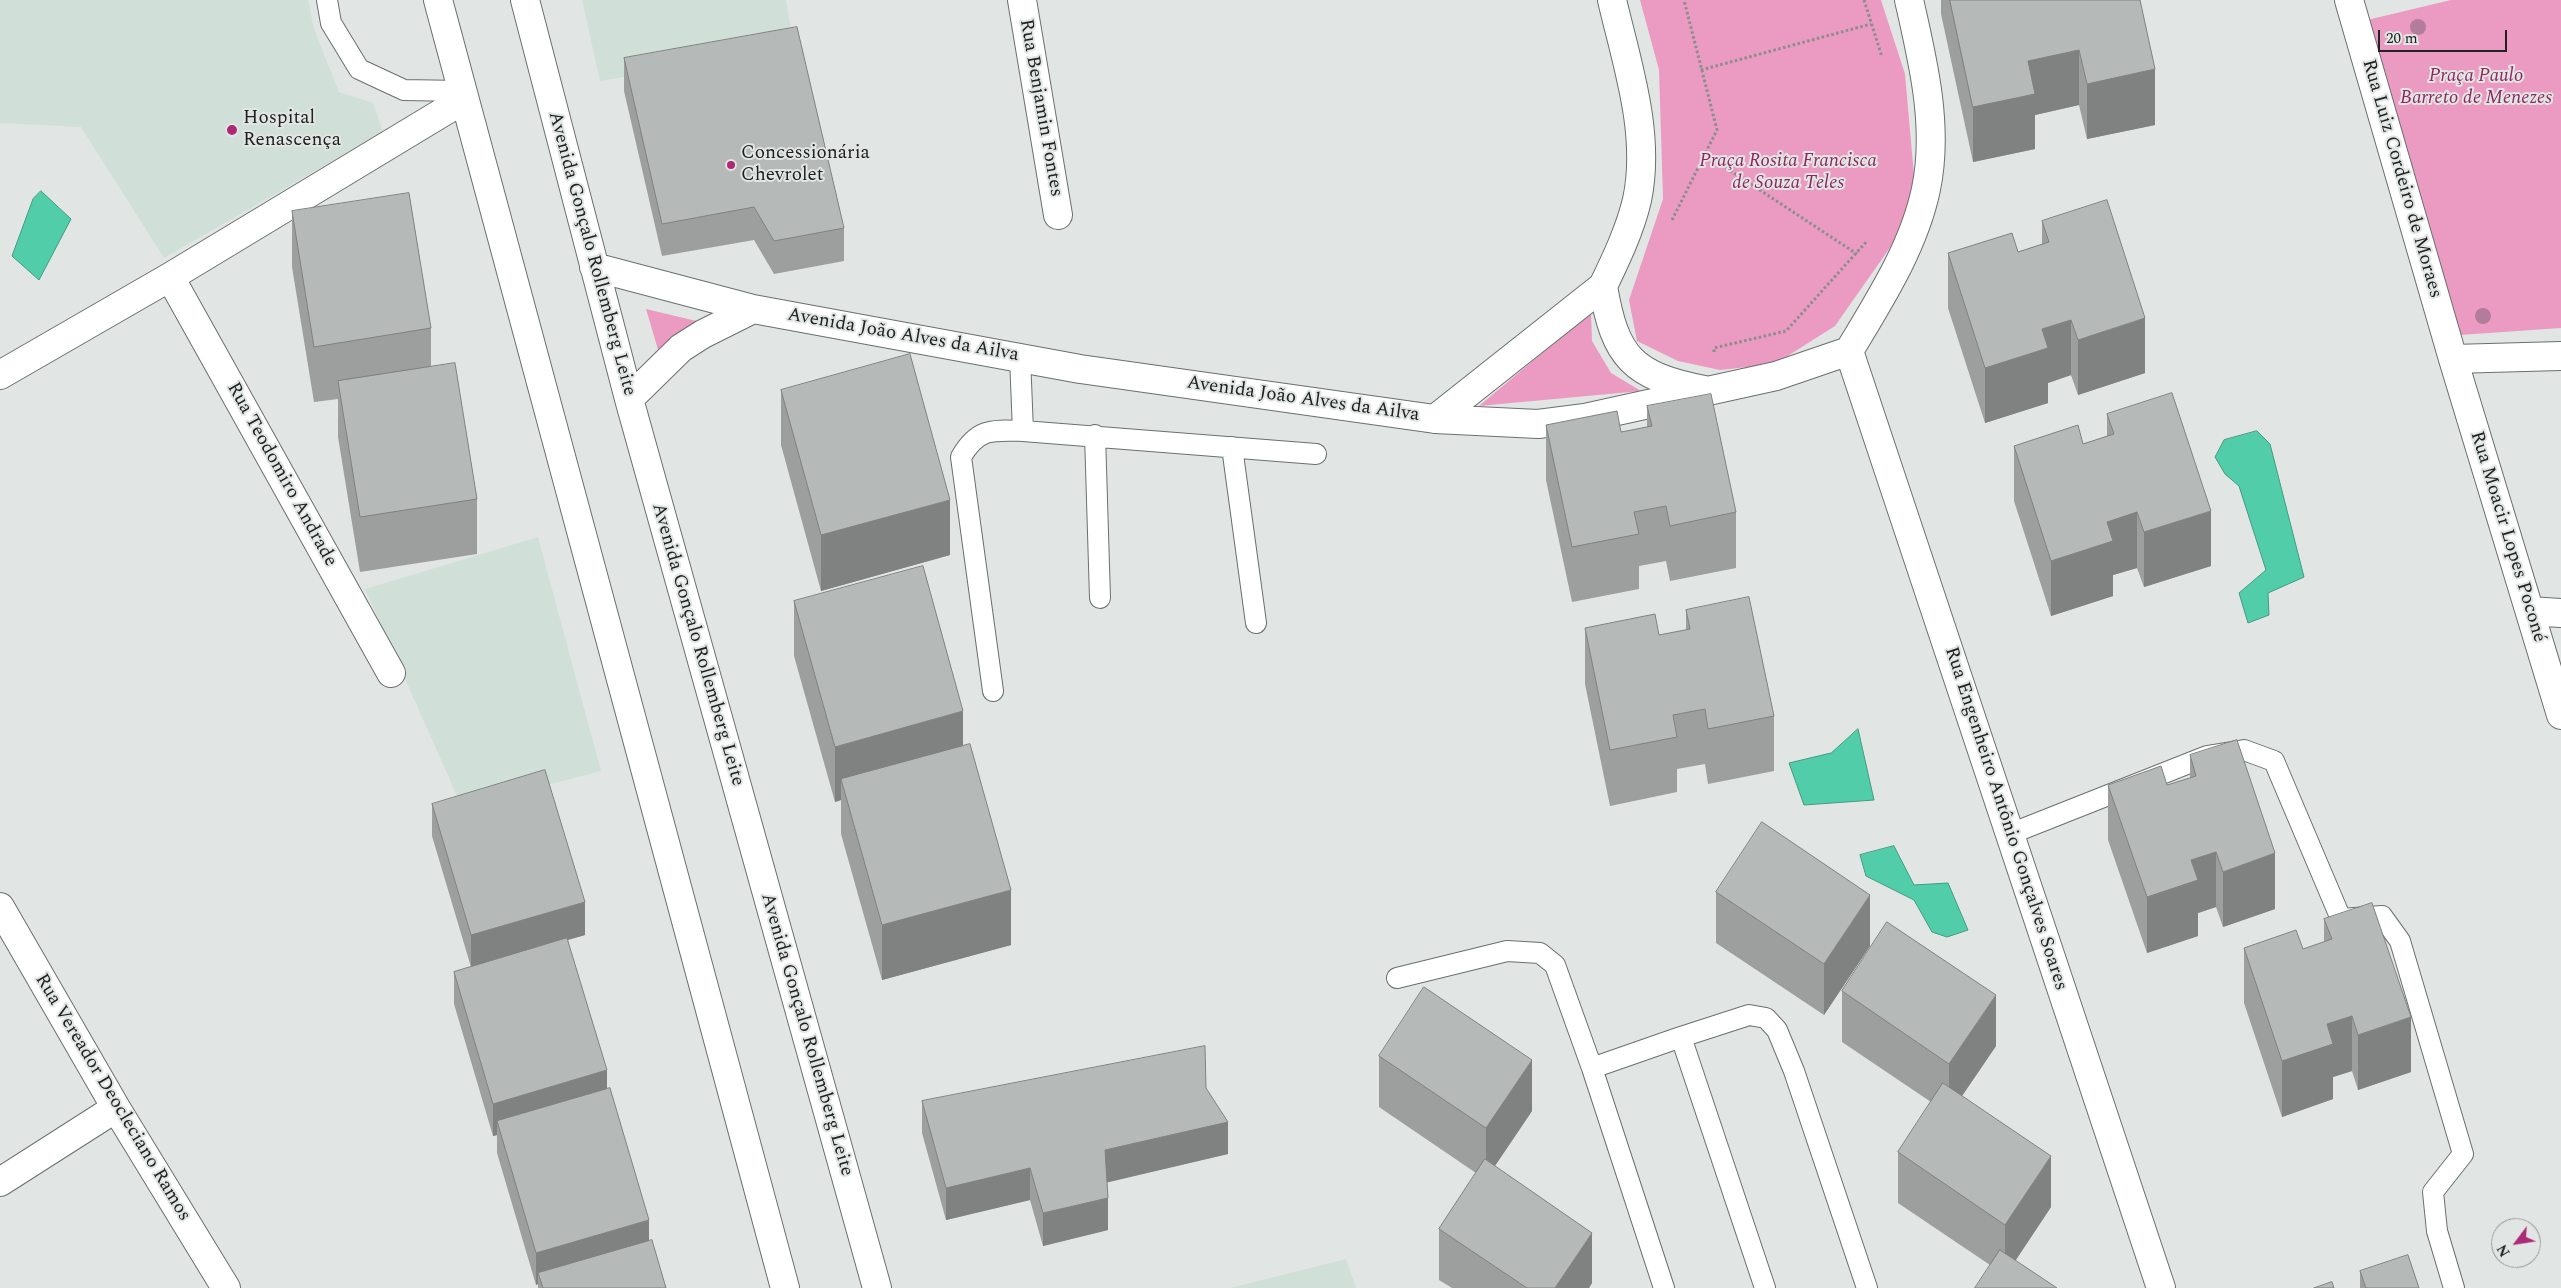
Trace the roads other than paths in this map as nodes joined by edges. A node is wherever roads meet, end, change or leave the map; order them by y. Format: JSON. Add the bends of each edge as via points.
{"nodes":[{"id":1,"x":327,"y":0,"type":"edge"},
{"id":2,"x":438,"y":0,"type":"edge"},
{"id":3,"x":524,"y":0,"type":"edge"},
{"id":4,"x":1022,"y":0,"type":"edge"},
{"id":5,"x":1612,"y":0,"type":"edge"},
{"id":6,"x":1909,"y":0,"type":"edge"},
{"id":7,"x":2349,"y":0,"type":"edge"},
{"id":8,"x":462,"y":96,"type":"junction"},
{"id":9,"x":1058,"y":215,"type":"dead end"},
{"id":10,"x":594,"y":267,"type":"junction"},
{"id":11,"x":170,"y":277,"type":"junction"},
{"id":12,"x":1603,"y":286,"type":"junction"},
{"id":13,"x":753,"y":309,"type":"junction"},
{"id":14,"x":1850,"y":351,"type":"junction"},
{"id":15,"x":2561,"y":356,"type":"edge"},
{"id":16,"x":1020,"y":357,"type":"junction"},
{"id":17,"x":2453,"y":359,"type":"junction"},
{"id":18,"x":0,"y":375,"type":"edge"},
{"id":19,"x":1714,"y":391,"type":"junction"},
{"id":20,"x":629,"y":399,"type":"junction"},
{"id":21,"x":1435,"y":419,"type":"junction"},
{"id":22,"x":1023,"y":431,"type":"junction"},
{"id":23,"x":1094,"y":435,"type":"junction"},
{"id":24,"x":1232,"y":447,"type":"junction"},
{"id":25,"x":1316,"y":454,"type":"dead end"},
{"id":26,"x":1100,"y":598,"type":"dead end"},
{"id":27,"x":2530,"y":611,"type":"junction"},
{"id":28,"x":2561,"y":612,"type":"edge"},
{"id":29,"x":1256,"y":623,"type":"dead end"},
{"id":30,"x":391,"y":673,"type":"dead end"},
{"id":31,"x":993,"y":691,"type":"dead end"},
{"id":32,"x":2561,"y":715,"type":"edge"},
{"id":33,"x":2010,"y":834,"type":"junction"},
{"id":34,"x":0,"y":907,"type":"edge"},
{"id":35,"x":1397,"y":978,"type":"dead end"},
{"id":36,"x":1681,"y":1038,"type":"junction"},
{"id":37,"x":1592,"y":1068,"type":"junction"},
{"id":38,"x":116,"y":1108,"type":"junction"},
{"id":39,"x":0,"y":1182,"type":"edge"},
{"id":40,"x":226,"y":1288,"type":"edge"},
{"id":41,"x":785,"y":1288,"type":"edge"},
{"id":42,"x":877,"y":1288,"type":"edge"},
{"id":43,"x":1664,"y":1288,"type":"edge"},
{"id":44,"x":1765,"y":1288,"type":"edge"},
{"id":45,"x":1867,"y":1288,"type":"edge"},
{"id":46,"x":2161,"y":1288,"type":"edge"},
{"id":47,"x":2454,"y":1288,"type":"edge"}],
"edges":[{"from":1,"to":8,"type":"lane","via":[[331,23],[359,69],[404,90]]},
{"from":2,"to":8,"type":"street"},
{"from":3,"to":10,"type":"street","name":"Avenida Gonçalo Rollemberg Leite"},
{"from":4,"to":9,"type":"street","name":"Rua Benjamin Fontes"},
{"from":5,"to":12,"type":"street","via":[[1631,80],[1641,146],[1637,200]]},
{"from":6,"to":14,"type":"street","via":[[1923,62],[1931,140],[1926,189],[1909,238]]},
{"from":7,"to":17,"type":"street","name":"Rua Luiz Cordeiro de Moraes"},
{"from":8,"to":11,"type":"street"},
{"from":8,"to":41,"type":"street"},
{"from":10,"to":13,"type":"street","name":"Avenida João Alves da Ailva"},
{"from":10,"to":20,"type":"street","name":"Avenida Gonçalo Rollemberg Leite"},
{"from":11,"to":18,"type":"street"},
{"from":11,"to":30,"type":"street","name":"Rua Teodomiro Andrade"},
{"from":12,"to":19,"type":"street","via":[[1606,307],[1618,342],[1635,364],[1651,376]]},
{"from":12,"to":21,"type":"street"},
{"from":13,"to":16,"type":"street","name":"Avenida João Alves da Ailva"},
{"from":13,"to":20,"type":"street","via":[[681,348]]},
{"from":14,"to":19,"type":"street","name":"Avenida João Alves da Ailva","via":[[1776,376]]},
{"from":14,"to":33,"type":"street","name":"Rua Engenheiro Antônio Gonçalves Soares"},
{"from":15,"to":17,"type":"street"},
{"from":16,"to":21,"type":"street","name":"Avenida João Alves da Ailva","via":[[1080,369]]},
{"from":16,"to":22,"type":"lane"},
{"from":17,"to":27,"type":"street","name":"Rua Moacir Lopes Poconé"},
{"from":19,"to":21,"type":"street","name":"Avenida João Alves da Ailva","via":[[1585,418],[1538,424]]},
{"from":20,"to":42,"type":"street","name":"Avenida Gonçalo Rollemberg Leite"},
{"from":22,"to":23,"type":"lane"},
{"from":22,"to":31,"type":"lane","via":[[994,430],[970,440],[960,457]]},
{"from":23,"to":24,"type":"lane"},
{"from":23,"to":26,"type":"lane"},
{"from":24,"to":25,"type":"lane"},
{"from":24,"to":29,"type":"lane"},
{"from":27,"to":28,"type":"street"},
{"from":27,"to":32,"type":"street","name":"Rua Moacir Lopes Poconé"},
{"from":33,"to":46,"type":"street","name":"Rua Engenheiro Antônio Gonçalves Soares"},
{"from":33,"to":47,"type":"lane","via":[[2207,756],[2244,750],[2274,761],[2341,919],[2382,916],[2400,941],[2463,1154],[2433,1192],[2437,1231]]},
{"from":34,"to":38,"type":"street","name":"Rua Vereador Deocleciano Ramos"},
{"from":35,"to":37,"type":"lane","via":[[1507,951],[1540,953],[1555,965]]},
{"from":36,"to":37,"type":"lane"},
{"from":36,"to":44,"type":"lane"},
{"from":36,"to":45,"type":"lane","via":[[1749,1015],[1766,1018],[1777,1030],[1794,1071]]},
{"from":37,"to":43,"type":"lane"},
{"from":38,"to":39,"type":"street"},
{"from":38,"to":40,"type":"street","name":"Rua Vereador Deocleciano Ramos"}]}
